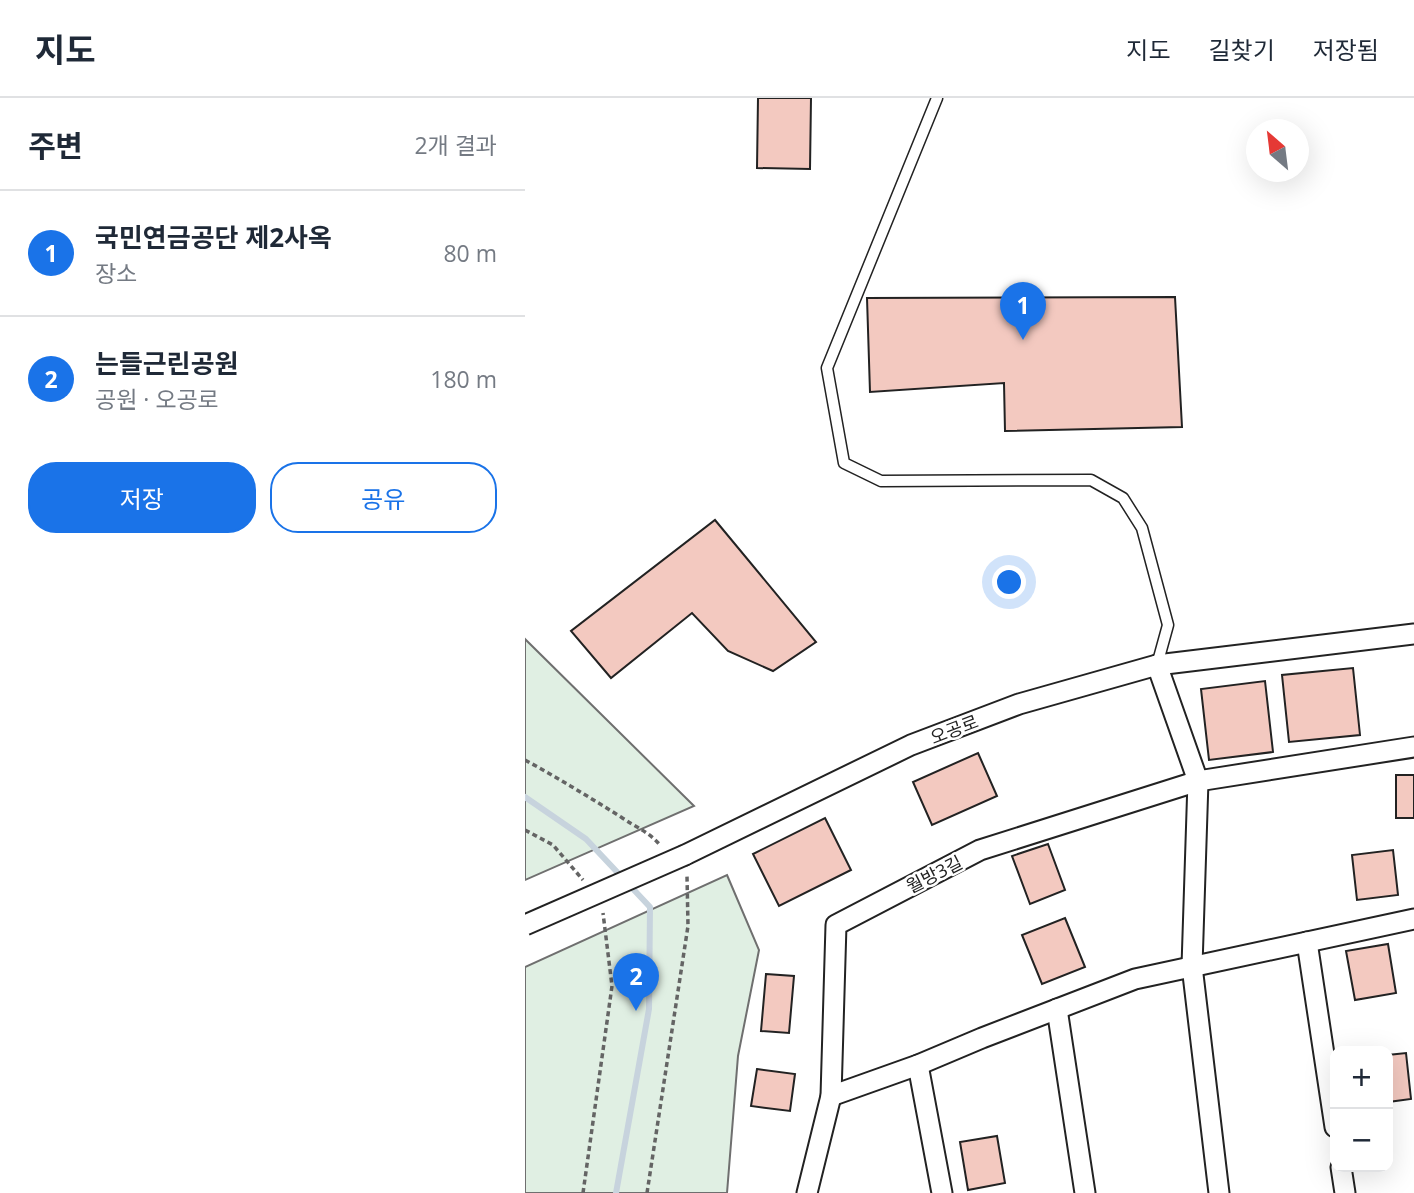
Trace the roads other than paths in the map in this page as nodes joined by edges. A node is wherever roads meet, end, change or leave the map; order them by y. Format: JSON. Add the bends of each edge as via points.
{"nodes":[{"id":1,"x":937,"y":98,"type":"edge"},
{"id":2,"x":1414,"y":634,"type":"edge"},
{"id":3,"x":1157,"y":664,"type":"junction"},
{"id":4,"x":1414,"y":747,"type":"edge"},
{"id":5,"x":1198,"y":780,"type":"junction"},
{"id":6,"x":1414,"y":919,"type":"edge"},
{"id":7,"x":525,"y":925,"type":"edge"},
{"id":8,"x":1307,"y":942,"type":"junction"},
{"id":9,"x":1192,"y":967,"type":"junction"},
{"id":10,"x":1057,"y":1009,"type":"junction"},
{"id":11,"x":918,"y":1065,"type":"junction"},
{"id":12,"x":831,"y":1096,"type":"junction"},
{"id":13,"x":1332,"y":1109,"type":"edge"},
{"id":14,"x":1342,"y":1172,"type":"edge"},
{"id":15,"x":807,"y":1193,"type":"edge"},
{"id":16,"x":942,"y":1193,"type":"edge"},
{"id":17,"x":1085,"y":1193,"type":"edge"},
{"id":18,"x":1219,"y":1193,"type":"edge"},
{"id":19,"x":1345,"y":1193,"type":"edge"}],
"edges":[{"from":1,"to":3,"type":"lane","via":[[827,368],[844,463],[881,481],[1091,480],[1123,498],[1142,528],[1168,625]]},
{"from":2,"to":3,"type":"street","name":"오공로"},
{"from":3,"to":5,"type":"street"},
{"from":3,"to":7,"type":"street","name":"오공로","bridge":true,"via":[[1019,704],[911,745],[682,861]]},
{"from":4,"to":5,"type":"street","name":"월방3길"},
{"from":5,"to":9,"type":"street"},
{"from":5,"to":12,"type":"street","name":"월방3길","via":[[980,850],[836,925]]},
{"from":6,"to":8,"type":"street"},
{"from":8,"to":9,"type":"street"},
{"from":8,"to":13,"type":"street"},
{"from":9,"to":10,"type":"street","via":[[1135,979]]},
{"from":9,"to":18,"type":"street"},
{"from":10,"to":11,"type":"street"},
{"from":10,"to":17,"type":"street"},
{"from":11,"to":12,"type":"street"},
{"from":11,"to":16,"type":"street"},
{"from":12,"to":15,"type":"street","name":"월방3길"},
{"from":14,"to":19,"type":"street"}]}
